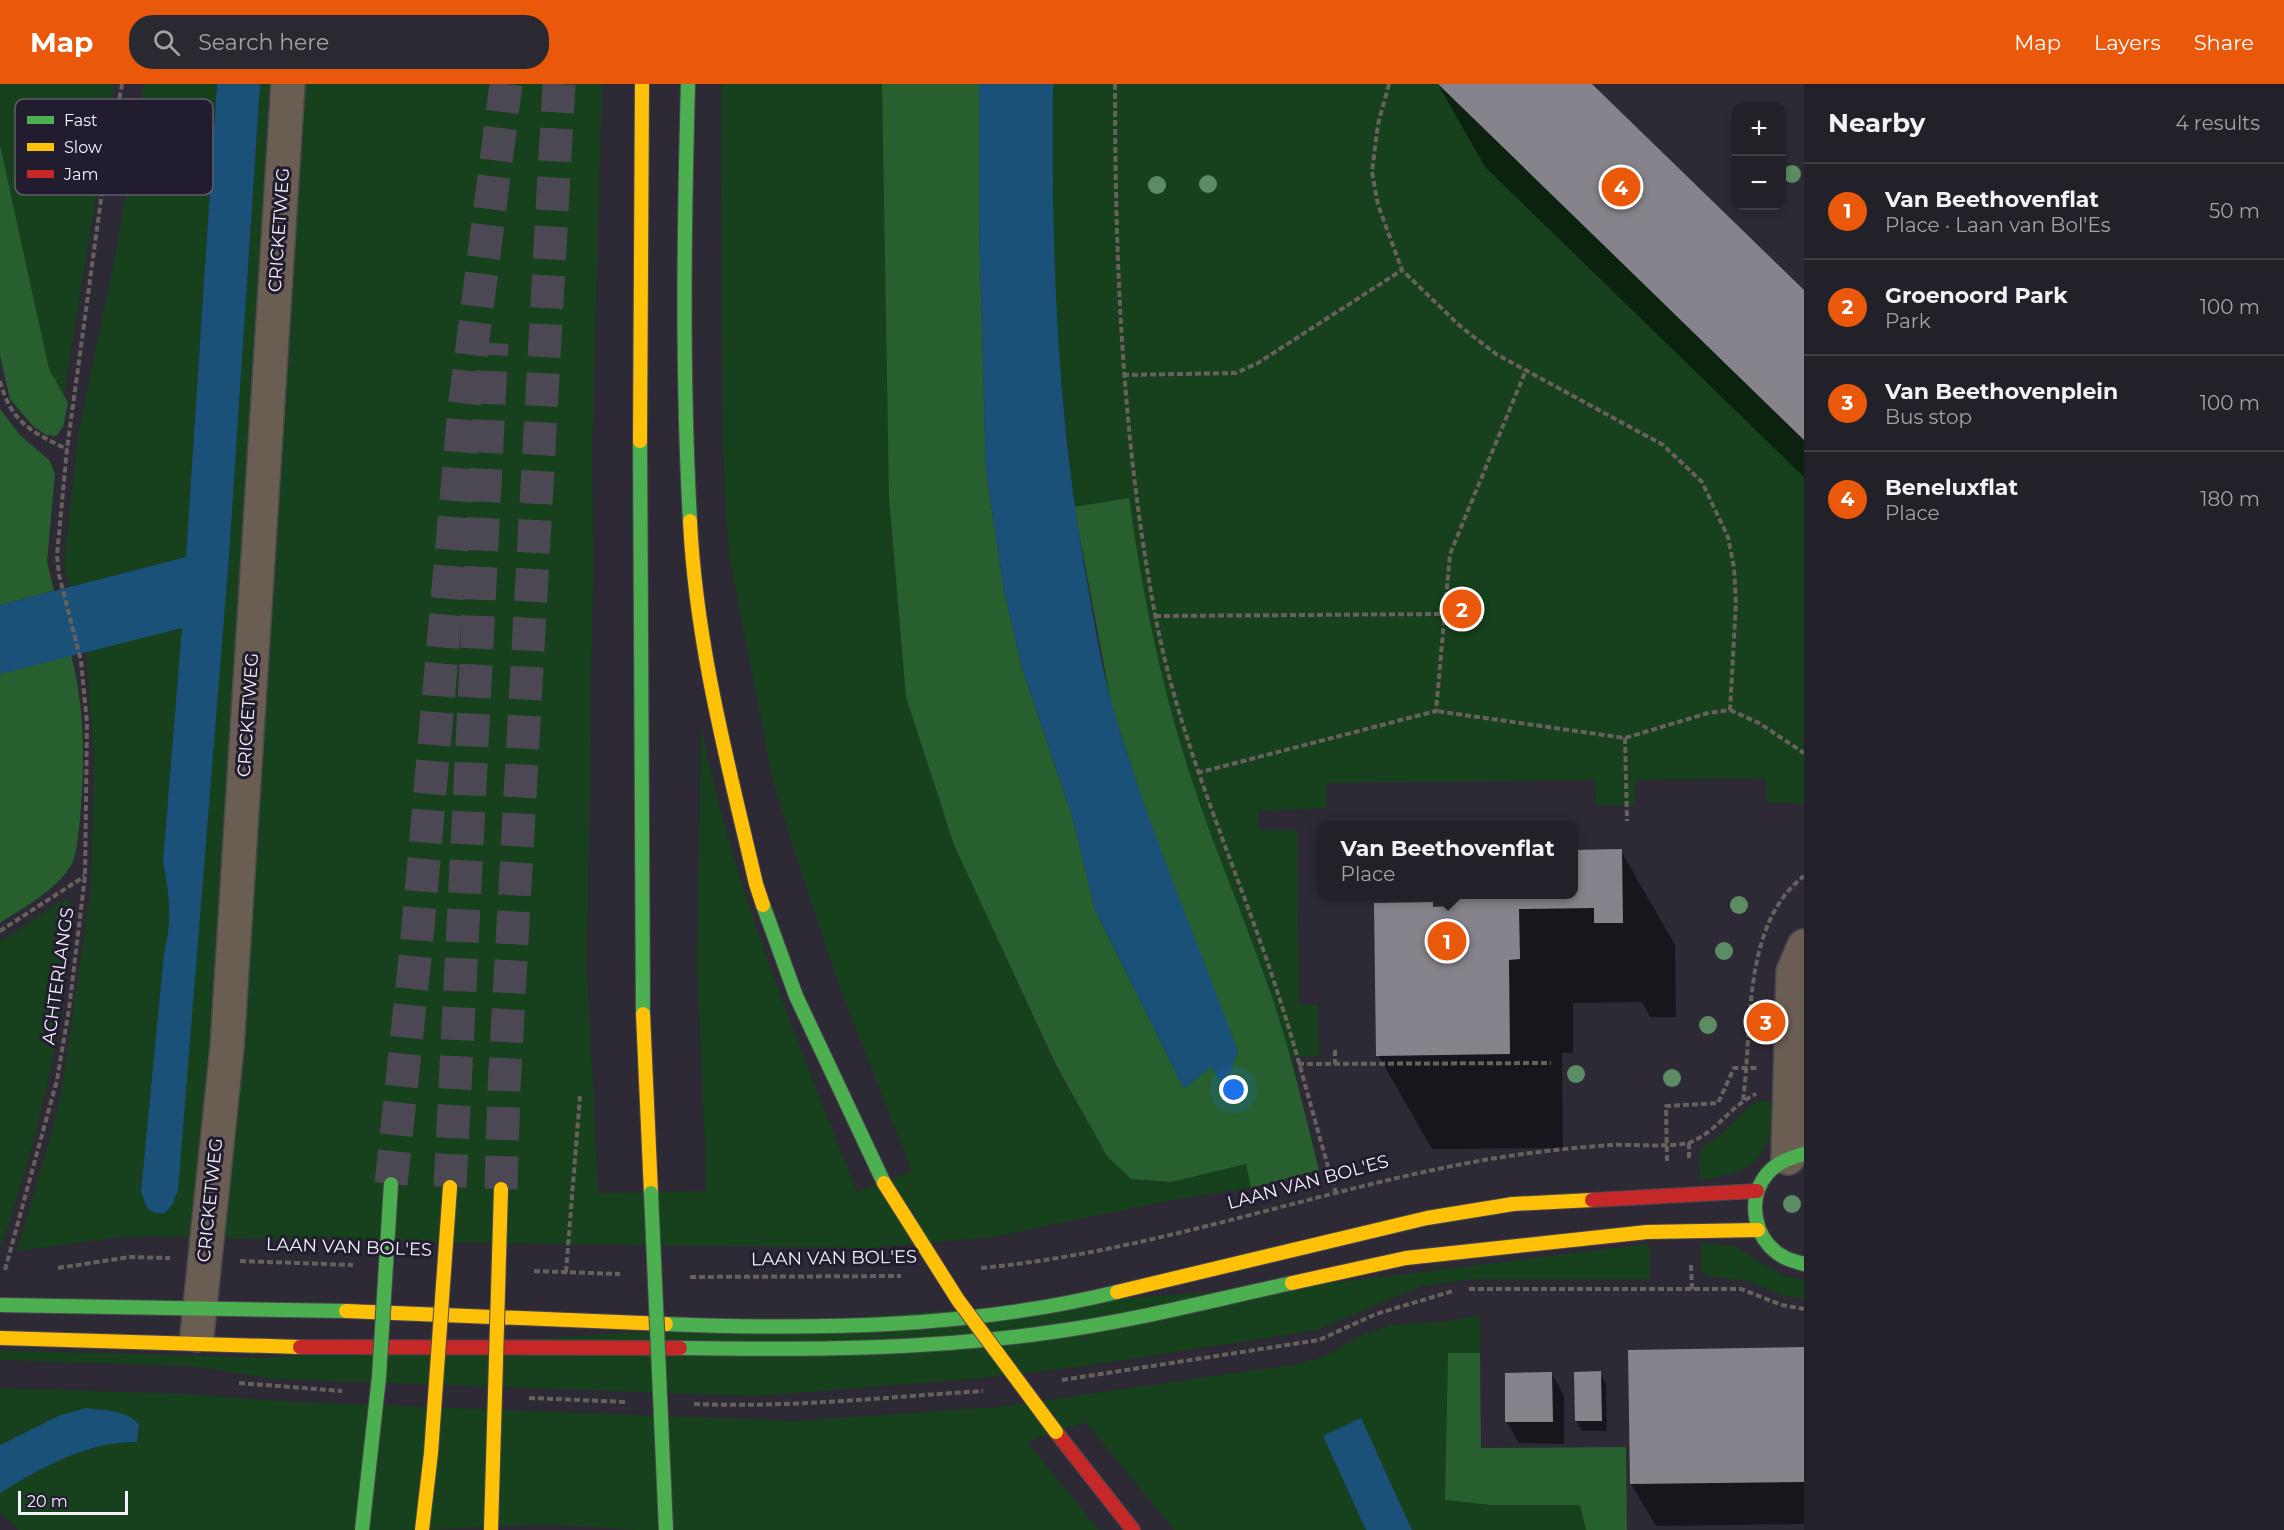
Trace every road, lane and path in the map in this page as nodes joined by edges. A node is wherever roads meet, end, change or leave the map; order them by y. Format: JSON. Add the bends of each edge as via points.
{"nodes":[{"id":1,"x":122,"y":84,"type":"edge"},
{"id":2,"x":288,"y":84,"type":"edge"},
{"id":3,"x":642,"y":84,"type":"edge"},
{"id":4,"x":688,"y":84,"type":"edge"},
{"id":5,"x":1115,"y":84,"type":"edge"},
{"id":6,"x":1389,"y":84,"type":"edge"},
{"id":7,"x":119,"y":99,"type":"edge"},
{"id":8,"x":102,"y":195,"type":"edge"},
{"id":9,"x":1402,"y":270,"type":"junction"},
{"id":10,"x":1526,"y":370,"type":"junction"},
{"id":11,"x":1123,"y":375,"type":"junction"},
{"id":12,"x":0,"y":381,"type":"edge"},
{"id":13,"x":67,"y":449,"type":"junction"},
{"id":14,"x":1446,"y":614,"type":"junction"},
{"id":15,"x":1155,"y":616,"type":"junction"},
{"id":16,"x":1730,"y":710,"type":"junction"},
{"id":17,"x":1436,"y":711,"type":"junction"},
{"id":18,"x":1625,"y":738,"type":"junction"},
{"id":19,"x":1804,"y":753,"type":"edge"},
{"id":20,"x":1197,"y":773,"type":"junction"},
{"id":21,"x":1627,"y":821,"type":"dead end"},
{"id":22,"x":85,"y":876,"type":"junction"},
{"id":23,"x":0,"y":931,"type":"edge"},
{"id":24,"x":1804,"y":946,"type":"edge"},
{"id":25,"x":1335,"y":1050,"type":"dead end"},
{"id":26,"x":1551,"y":1063,"type":"dead end"},
{"id":27,"x":1298,"y":1064,"type":"junction"},
{"id":28,"x":1335,"y":1064,"type":"junction"},
{"id":29,"x":1789,"y":1068,"type":"junction"},
{"id":30,"x":580,"y":1096,"type":"dead end"},
{"id":31,"x":1743,"y":1100,"type":"dead end"},
{"id":32,"x":1667,"y":1143,"type":"junction"},
{"id":33,"x":1796,"y":1156,"type":"edge"},
{"id":34,"x":391,"y":1184,"type":"tunnel mouth"},
{"id":35,"x":450,"y":1187,"type":"tunnel mouth"},
{"id":36,"x":501,"y":1189,"type":"tunnel mouth"},
{"id":37,"x":1757,"y":1191,"type":"junction"},
{"id":38,"x":1336,"y":1193,"type":"junction"},
{"id":39,"x":1667,"y":1195,"type":"junction"},
{"id":40,"x":1758,"y":1230,"type":"junction"},
{"id":41,"x":204,"y":1259,"type":"junction"},
{"id":42,"x":1804,"y":1264,"type":"edge"},
{"id":43,"x":365,"y":1265,"type":"dead end"},
{"id":44,"x":978,"y":1269,"type":"dead end"},
{"id":45,"x":48,"y":1270,"type":"dead end"},
{"id":46,"x":532,"y":1271,"type":"dead end"},
{"id":47,"x":15,"y":1272,"type":"dead end"},
{"id":48,"x":566,"y":1272,"type":"junction"},
{"id":49,"x":625,"y":1275,"type":"dead end"},
{"id":50,"x":912,"y":1275,"type":"dead end"},
{"id":51,"x":684,"y":1277,"type":"dead end"},
{"id":52,"x":1509,"y":1289,"type":"dead end"},
{"id":53,"x":0,"y":1305,"type":"edge"},
{"id":54,"x":199,"y":1309,"type":"junction"},
{"id":55,"x":1804,"y":1309,"type":"edge"},
{"id":56,"x":0,"y":1338,"type":"edge"},
{"id":57,"x":196,"y":1346,"type":"junction"},
{"id":58,"x":362,"y":1530,"type":"edge"},
{"id":59,"x":422,"y":1530,"type":"edge"},
{"id":60,"x":491,"y":1530,"type":"edge"},
{"id":61,"x":666,"y":1530,"type":"edge"},
{"id":62,"x":1133,"y":1530,"type":"edge"}],
"edges":[{"from":1,"to":7,"type":"path","name":"ACHTERLANGS"},
{"from":2,"to":41,"type":"street","name":"CRICKETWEG","via":[[227,1048]]},
{"from":3,"to":61,"type":"main road","bridge":true,"via":[[641,955]]},
{"from":4,"to":62,"type":"main road","bridge":true,"via":[[684,228],[686,449],[692,561],[706,672],[756,884],[796,996],[884,1183],[958,1300]]},
{"from":5,"to":11,"type":"path","via":[[1115,227]]},
{"from":6,"to":9,"type":"path","via":[[1378,124],[1372,172],[1378,205]]},
{"from":8,"to":13,"type":"path","name":"ACHTERLANGS"},
{"from":9,"to":10,"type":"path","via":[[1461,327],[1496,354]]},
{"from":9,"to":11,"type":"path","via":[[1258,363],[1236,373]]},
{"from":10,"to":14,"type":"path","via":[[1450,554]]},
{"from":10,"to":16,"type":"path","via":[[1663,445],[1702,482],[1728,537],[1734,568]]},
{"from":11,"to":15,"type":"path"},
{"from":12,"to":13,"type":"path","via":[[6,404],[30,432]]},
{"from":13,"to":22,"type":"path","name":"ACHTERLANGS","via":[[57,555],[58,575],[81,661],[87,723]]},
{"from":14,"to":15,"type":"path"},
{"from":14,"to":17,"type":"path"},
{"from":15,"to":20,"type":"path"},
{"from":16,"to":18,"type":"path"},
{"from":16,"to":19,"type":"path","via":[[1759,723]]},
{"from":17,"to":18,"type":"path"},
{"from":17,"to":20,"type":"path"},
{"from":18,"to":21,"type":"path"},
{"from":20,"to":27,"type":"path","via":[[1281,1000]]},
{"from":22,"to":23,"type":"path"},
{"from":22,"to":47,"type":"path","name":"ACHTERLANGS","via":[[57,1080],[5,1273]]},
{"from":24,"to":29,"type":"street","via":[[1792,972]]},
{"from":25,"to":28,"type":"path"},
{"from":26,"to":28,"type":"path"},
{"from":27,"to":28,"type":"path"},
{"from":27,"to":38,"type":"path"},
{"from":29,"to":32,"type":"path","via":[[1734,1068],[1718,1103],[1666,1106]]},
{"from":29,"to":33,"type":"street"},
{"from":30,"to":48,"type":"path"},
{"from":31,"to":32,"type":"path","name":"LAAN VAN BOL'ES","via":[[1710,1133],[1689,1143]]},
{"from":32,"to":38,"type":"path","name":"LAAN VAN BOL'ES","via":[[1510,1156],[1424,1171]]},
{"from":32,"to":39,"type":"path"},
{"from":33,"to":37,"type":"main road","via":[[1769,1172]]},
{"from":34,"to":58,"type":"main road","bridge":true,"via":[[379,1377]]},
{"from":35,"to":59,"type":"main road","bridge":true},
{"from":36,"to":60,"type":"main road","bridge":true},
{"from":37,"to":39,"type":"main road"},
{"from":37,"to":40,"type":"main road","via":[[1754,1204]]},
{"from":38,"to":44,"type":"path","name":"LAAN VAN BOL'ES","via":[[1128,1246]]},
{"from":39,"to":54,"type":"main road","via":[[1514,1204],[1427,1218],[1051,1308],[928,1323],[725,1326]]},
{"from":40,"to":42,"type":"main road","via":[[1778,1255]]},
{"from":40,"to":57,"type":"main road","via":[[1647,1232],[1406,1258],[1052,1332],[913,1346],[812,1350]]},
{"from":41,"to":43,"type":"path","name":"LAAN VAN BOL'ES"},
{"from":41,"to":45,"type":"path","name":"LAAN VAN BOL'ES","via":[[130,1257]]},
{"from":41,"to":54,"type":"street","name":"CRICKETWEG"},
{"from":46,"to":48,"type":"path"},
{"from":48,"to":49,"type":"path"},
{"from":50,"to":51,"type":"path","name":"LAAN VAN BOL'ES"},
{"from":52,"to":55,"type":"path","via":[[1741,1289]]},
{"from":53,"to":54,"type":"main road"},
{"from":54,"to":57,"type":"street","name":"CRICKETWEG"},
{"from":56,"to":57,"type":"main road"}]}
